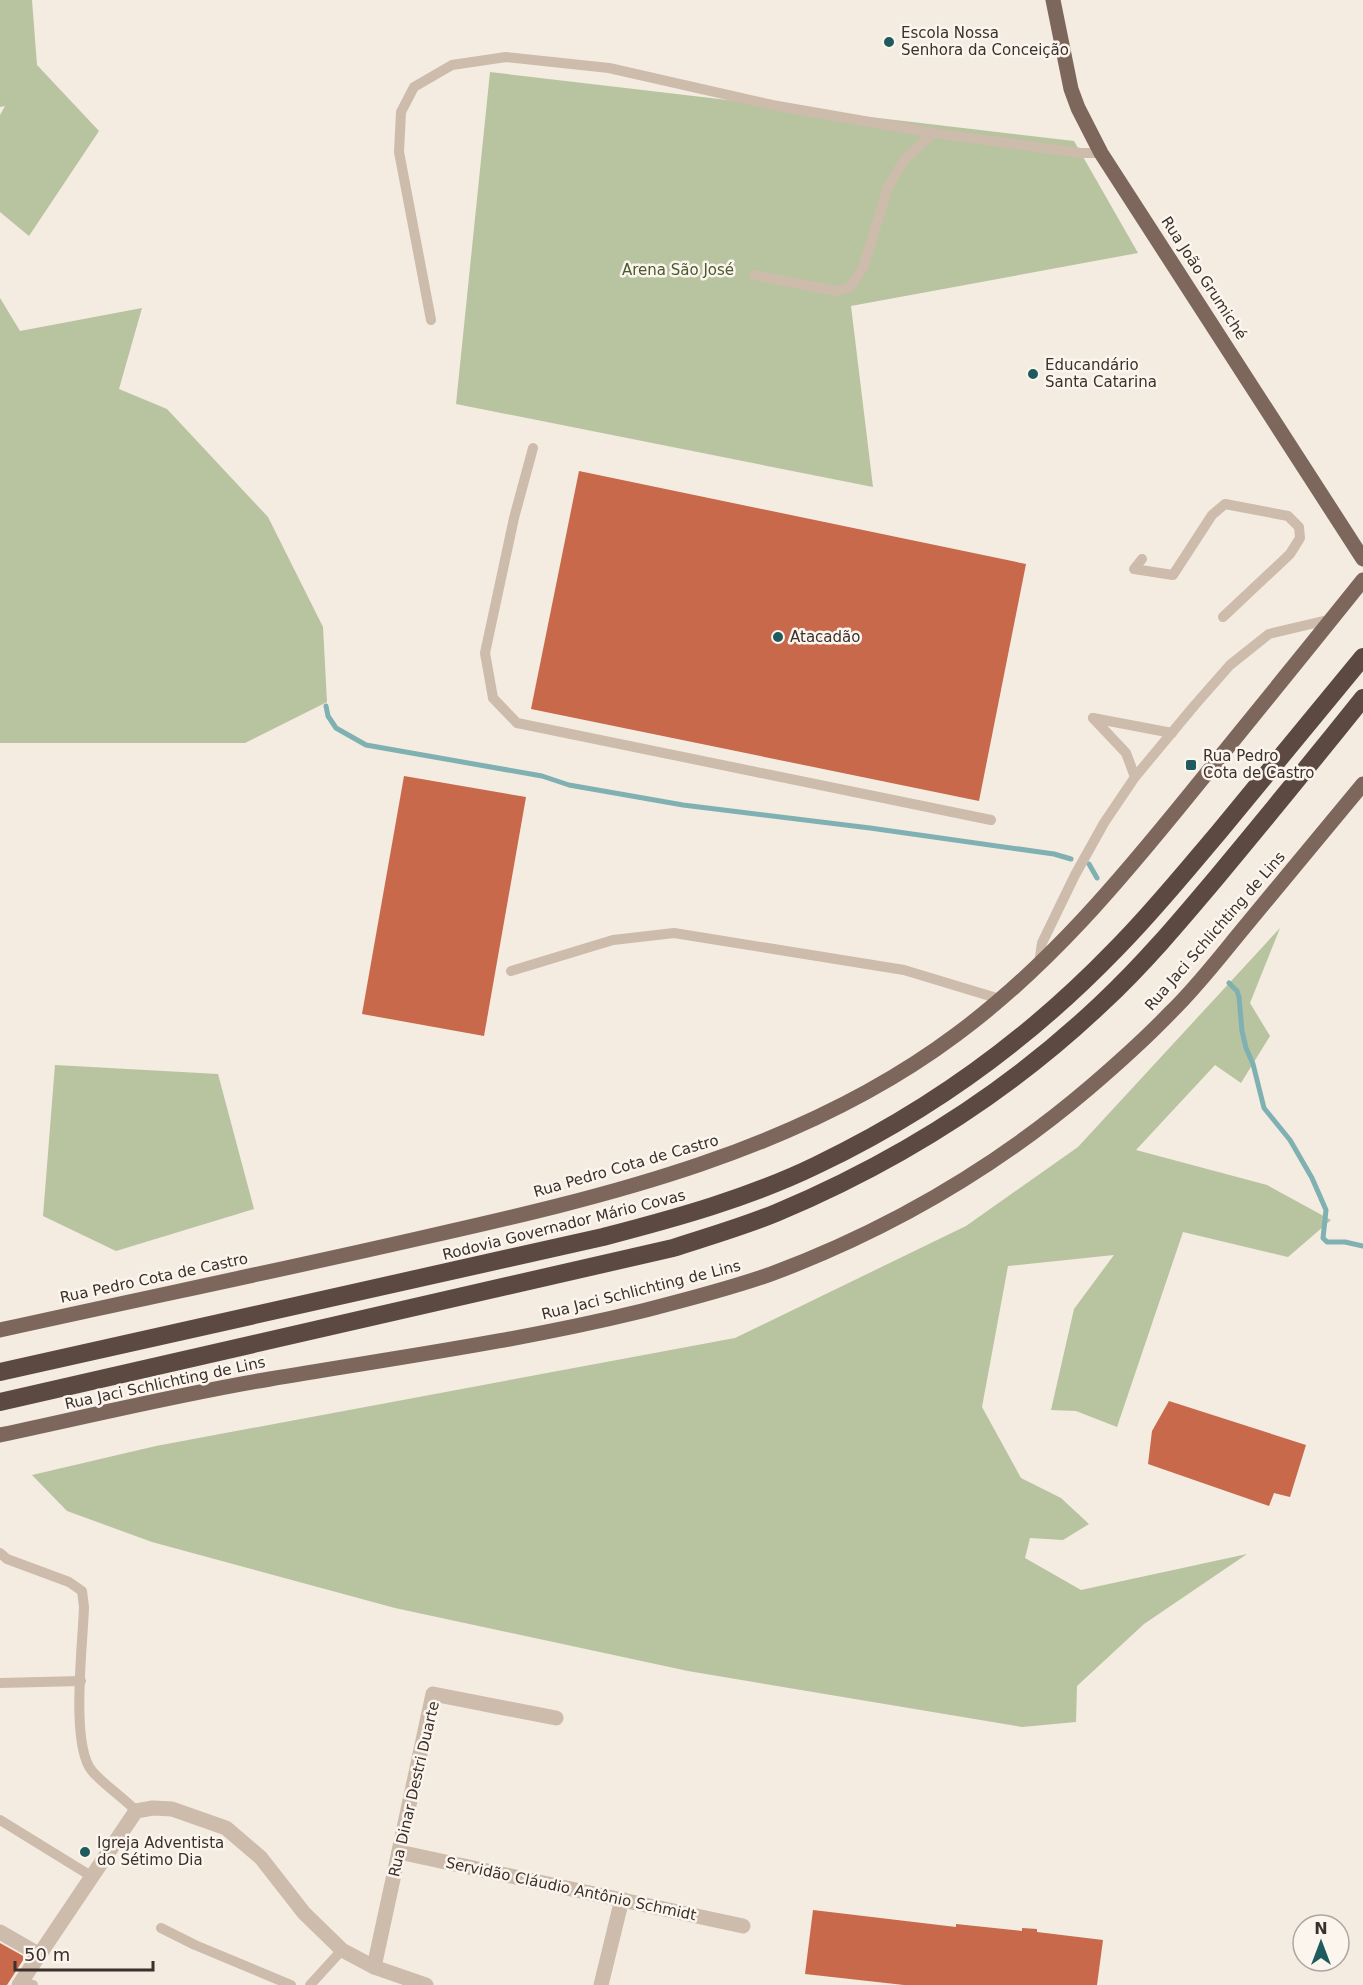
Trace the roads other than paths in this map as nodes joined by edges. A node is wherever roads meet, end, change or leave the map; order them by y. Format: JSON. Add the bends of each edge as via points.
{"nodes":[{"id":1,"x":1053,"y":0,"type":"edge"},
{"id":2,"x":933,"y":133,"type":"junction"},
{"id":3,"x":1101,"y":153,"type":"junction"},
{"id":4,"x":754,"y":275,"type":"dead end"},
{"id":5,"x":431,"y":320,"type":"dead end"},
{"id":6,"x":533,"y":448,"type":"dead end"},
{"id":7,"x":1142,"y":559,"type":"dead end"},
{"id":8,"x":1363,"y":560,"type":"edge"},
{"id":9,"x":1363,"y":580,"type":"edge"},
{"id":10,"x":1223,"y":617,"type":"dead end"},
{"id":11,"x":1332,"y":619,"type":"junction"},
{"id":12,"x":1363,"y":657,"type":"edge"},
{"id":13,"x":1363,"y":698,"type":"edge"},
{"id":14,"x":1172,"y":733,"type":"junction"},
{"id":15,"x":1135,"y":777,"type":"junction"},
{"id":16,"x":1363,"y":784,"type":"edge"},
{"id":17,"x":991,"y":820,"type":"dead end"},
{"id":18,"x":1039,"y":964,"type":"junction"},
{"id":19,"x":511,"y":970,"type":"dead end"},
{"id":20,"x":1000,"y":999,"type":"junction"},
{"id":21,"x":0,"y":1330,"type":"edge"},
{"id":22,"x":0,"y":1372,"type":"edge"},
{"id":23,"x":0,"y":1402,"type":"edge"},
{"id":24,"x":0,"y":1435,"type":"edge"},
{"id":25,"x":0,"y":1553,"type":"edge"},
{"id":26,"x":81,"y":1681,"type":"junction"},
{"id":27,"x":0,"y":1683,"type":"edge"},
{"id":28,"x":556,"y":1718,"type":"dead end"},
{"id":29,"x":136,"y":1811,"type":"junction"},
{"id":30,"x":0,"y":1820,"type":"edge"},
{"id":31,"x":399,"y":1852,"type":"junction"},
{"id":32,"x":91,"y":1876,"type":"junction"},
{"id":33,"x":622,"y":1899,"type":"junction"},
{"id":34,"x":743,"y":1926,"type":"dead end"},
{"id":35,"x":161,"y":1928,"type":"dead end"},
{"id":36,"x":0,"y":1932,"type":"edge"},
{"id":37,"x":342,"y":1950,"type":"junction"},
{"id":38,"x":40,"y":1955,"type":"junction"},
{"id":39,"x":374,"y":1968,"type":"junction"},
{"id":40,"x":25,"y":1984,"type":"edge"},
{"id":41,"x":291,"y":1985,"type":"edge"},
{"id":42,"x":310,"y":1985,"type":"edge"},
{"id":43,"x":426,"y":1985,"type":"edge"},
{"id":44,"x":601,"y":1985,"type":"edge"}],
"edges":[{"from":1,"to":3,"type":"main road","name":"Rua João Grumiché","via":[[1071,89]]},
{"from":2,"to":3,"type":"lane"},
{"from":2,"to":4,"type":"lane","via":[[904,160],[888,187],[863,268],[850,287],[836,291]]},
{"from":2,"to":5,"type":"lane","via":[[772,105],[609,68],[506,57],[452,65],[414,87],[401,112],[399,152]]},
{"from":3,"to":8,"type":"main road","name":"Rua João Grumiché"},
{"from":6,"to":17,"type":"lane","via":[[485,653],[494,698],[517,723]]},
{"from":7,"to":10,"type":"lane","via":[[1134,569],[1173,575],[1212,514],[1225,504],[1288,516],[1299,527],[1300,538],[1290,554]]},
{"from":9,"to":11,"type":"main road","name":"Rua Pedro Cota de Castro"},
{"from":11,"to":14,"type":"lane","via":[[1269,634],[1230,665]]},
{"from":11,"to":18,"type":"main road","name":"Rua Pedro Cota de Castro","via":[[1130,868]]},
{"from":12,"to":22,"type":"highway","name":"Rodovia Governador Mário Covas","via":[[1164,898],[1056,1006],[999,1054],[942,1094],[816,1166],[744,1195],[603,1237]]},
{"from":13,"to":23,"type":"highway","via":[[1178,923],[1101,1004],[1008,1082],[949,1122],[830,1189],[673,1248]]},
{"from":14,"to":15,"type":"lane"},
{"from":14,"to":15,"type":"lane","via":[[1093,718],[1126,753]]},
{"from":15,"to":18,"type":"lane","via":[[1075,875],[1042,943]]},
{"from":16,"to":24,"type":"main road","name":"Rua Jaci Schlichting de Lins","via":[[1206,974],[1132,1050],[1002,1154],[891,1221],[770,1274],[622,1316],[488,1344],[230,1386]]},
{"from":18,"to":20,"type":"main road","name":"Rua Pedro Cota de Castro"},
{"from":19,"to":20,"type":"lane","via":[[613,940],[675,933],[904,970]]},
{"from":20,"to":21,"type":"main road","name":"Rua Pedro Cota de Castro","via":[[908,1069],[854,1100],[729,1155],[578,1201],[496,1221]]},
{"from":25,"to":26,"type":"lane","via":[[82,1591]]},
{"from":26,"to":27,"type":"lane"},
{"from":26,"to":29,"type":"lane","via":[[82,1751],[91,1770]]},
{"from":28,"to":31,"type":"street","name":"Rua Dinar Destri Duarte","via":[[433,1694]]},
{"from":29,"to":32,"type":"street"},
{"from":29,"to":37,"type":"street","via":[[172,1809],[226,1828],[261,1858],[304,1913]]},
{"from":30,"to":32,"type":"lane"},
{"from":31,"to":33,"type":"street","name":"Servidão Cláudio Antônio Schmidt"},
{"from":31,"to":39,"type":"street","name":"Rua Dinar Destri Duarte"},
{"from":32,"to":38,"type":"street"},
{"from":33,"to":34,"type":"street","name":"Servidão Cláudio Antônio Schmidt"},
{"from":33,"to":44,"type":"street"},
{"from":35,"to":41,"type":"lane"},
{"from":36,"to":38,"type":"street"},
{"from":37,"to":39,"type":"street"},
{"from":37,"to":42,"type":"lane"},
{"from":38,"to":40,"type":"street"},
{"from":39,"to":43,"type":"street"}]}
